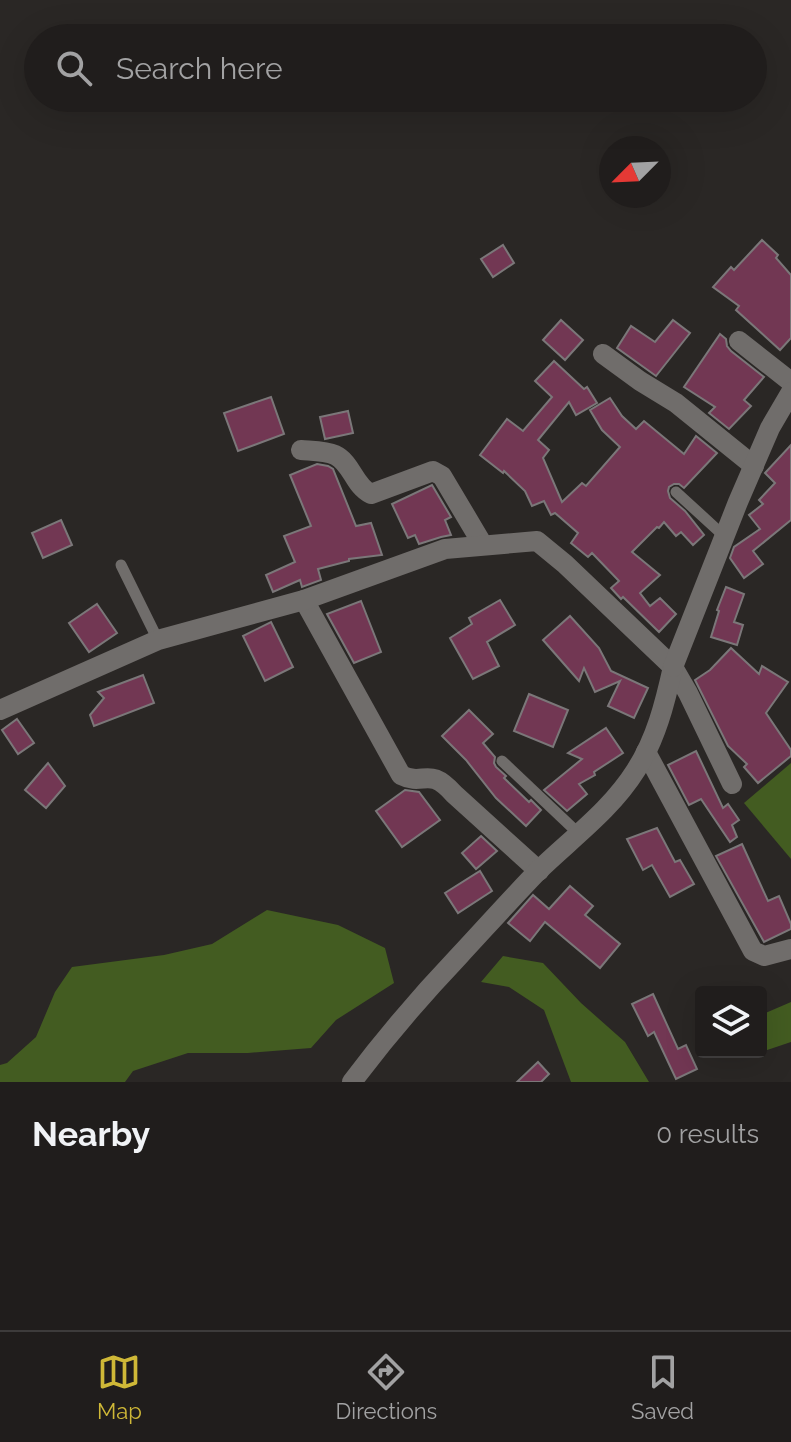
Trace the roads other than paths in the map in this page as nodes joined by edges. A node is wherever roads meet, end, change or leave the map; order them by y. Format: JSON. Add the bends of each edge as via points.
{"nodes":[{"id":1,"x":739,"y":341,"type":"dead end"},
{"id":2,"x":603,"y":354,"type":"dead end"},
{"id":3,"x":791,"y":382,"type":"edge"},
{"id":4,"x":791,"y":392,"type":"edge"},
{"id":5,"x":301,"y":450,"type":"dead end"},
{"id":6,"x":754,"y":466,"type":"junction"},
{"id":7,"x":676,"y":492,"type":"dead end"},
{"id":8,"x":724,"y":536,"type":"junction"},
{"id":9,"x":483,"y":545,"type":"junction"},
{"id":10,"x":121,"y":565,"type":"dead end"},
{"id":11,"x":304,"y":600,"type":"junction"},
{"id":12,"x":158,"y":640,"type":"junction"},
{"id":13,"x":673,"y":667,"type":"junction"},
{"id":14,"x":0,"y":710,"type":"edge"},
{"id":15,"x":646,"y":752,"type":"junction"},
{"id":16,"x":502,"y":761,"type":"dead end"},
{"id":17,"x":732,"y":784,"type":"dead end"},
{"id":18,"x":578,"y":833,"type":"junction"},
{"id":19,"x":539,"y":871,"type":"junction"},
{"id":20,"x":791,"y":949,"type":"edge"},
{"id":21,"x":352,"y":1082,"type":"edge"}],
"edges":[{"from":1,"to":3,"type":"street"},
{"from":2,"to":6,"type":"street","via":[[676,403]]},
{"from":4,"to":6,"type":"street"},
{"from":5,"to":9,"type":"street","via":[[337,455],[371,494],[433,471],[442,476]]},
{"from":6,"to":8,"type":"street"},
{"from":7,"to":8,"type":"lane"},
{"from":8,"to":13,"type":"street"},
{"from":9,"to":11,"type":"street","via":[[445,549]]},
{"from":9,"to":13,"type":"street","via":[[537,541]]},
{"from":10,"to":12,"type":"lane"},
{"from":11,"to":12,"type":"street"},
{"from":11,"to":19,"type":"street","via":[[401,775],[443,781]]},
{"from":12,"to":14,"type":"street"},
{"from":13,"to":15,"type":"street"},
{"from":13,"to":17,"type":"street"},
{"from":15,"to":18,"type":"street","via":[[621,792]]},
{"from":15,"to":20,"type":"street","via":[[753,951],[764,956]]},
{"from":16,"to":18,"type":"lane"},
{"from":18,"to":19,"type":"street"},
{"from":19,"to":21,"type":"street","via":[[420,998]]}]}
